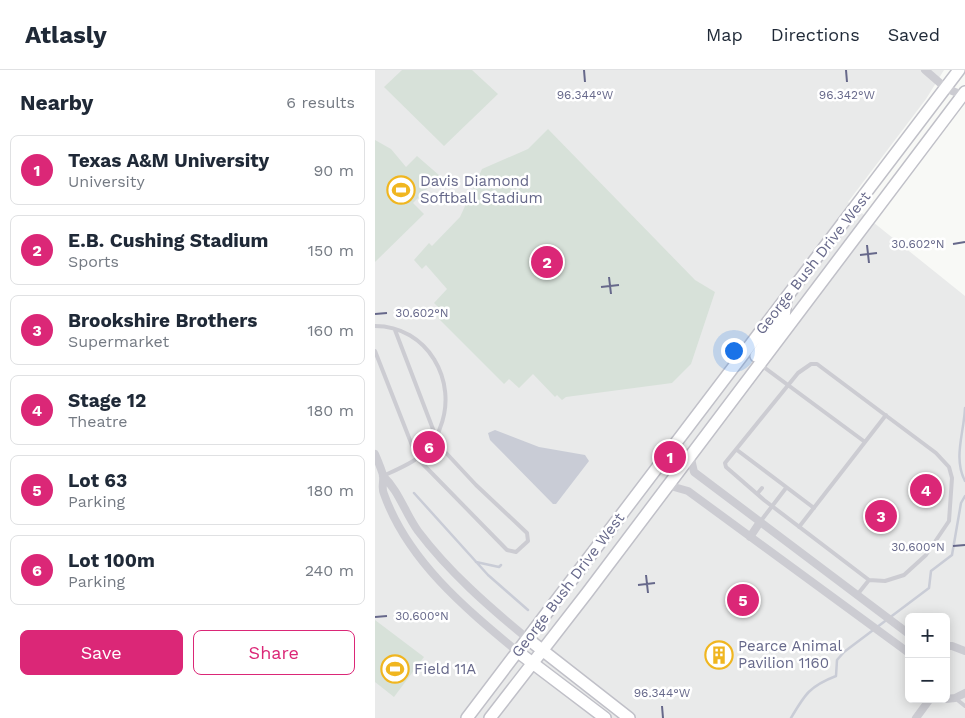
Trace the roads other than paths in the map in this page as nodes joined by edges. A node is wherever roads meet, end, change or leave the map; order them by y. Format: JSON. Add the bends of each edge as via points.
{"nodes":[{"id":1,"x":925,"y":70,"type":"edge"},
{"id":2,"x":959,"y":70,"type":"edge"},
{"id":3,"x":965,"y":75,"type":"edge"},
{"id":4,"x":947,"y":89,"type":"junction"},
{"id":5,"x":964,"y":94,"type":"edge"},
{"id":6,"x":786,"y":296,"type":"junction"},
{"id":7,"x":375,"y":326,"type":"edge"},
{"id":8,"x":395,"y":330,"type":"junction"},
{"id":9,"x":375,"y":350,"type":"edge"},
{"id":10,"x":759,"y":364,"type":"junction"},
{"id":11,"x":789,"y":385,"type":"junction"},
{"id":12,"x":886,"y":415,"type":"junction"},
{"id":13,"x":436,"y":439,"type":"junction"},
{"id":14,"x":865,"y":442,"type":"junction"},
{"id":15,"x":737,"y":450,"type":"junction"},
{"id":16,"x":375,"y":454,"type":"edge"},
{"id":17,"x":690,"y":454,"type":"junction"},
{"id":18,"x":417,"y":458,"type":"junction"},
{"id":19,"x":749,"y":459,"type":"junction"},
{"id":20,"x":745,"y":464,"type":"dead end"},
{"id":21,"x":760,"y":467,"type":"junction"},
{"id":22,"x":756,"y":472,"type":"dead end"},
{"id":23,"x":383,"y":476,"type":"junction"},
{"id":24,"x":771,"y":476,"type":"junction"},
{"id":25,"x":750,"y":480,"type":"dead end"},
{"id":26,"x":768,"y":481,"type":"dead end"},
{"id":27,"x":667,"y":485,"type":"junction"},
{"id":28,"x":747,"y":485,"type":"junction"},
{"id":29,"x":762,"y":488,"type":"dead end"},
{"id":30,"x":786,"y":488,"type":"junction"},
{"id":31,"x":757,"y":494,"type":"junction"},
{"id":32,"x":772,"y":506,"type":"junction"},
{"id":33,"x":813,"y":508,"type":"junction"},
{"id":34,"x":760,"y":522,"type":"junction"},
{"id":35,"x":799,"y":527,"type":"junction"},
{"id":36,"x":750,"y":537,"type":"junction"},
{"id":37,"x":869,"y":580,"type":"junction"},
{"id":38,"x":857,"y":595,"type":"junction"},
{"id":39,"x":905,"y":631,"type":"edge"},
{"id":40,"x":527,"y":639,"type":"junction"},
{"id":41,"x":950,"y":647,"type":"edge"},
{"id":42,"x":964,"y":649,"type":"edge"},
{"id":43,"x":541,"y":650,"type":"junction"},
{"id":44,"x":905,"y":650,"type":"edge"},
{"id":45,"x":518,"y":652,"type":"junction"},
{"id":46,"x":531,"y":662,"type":"junction"},
{"id":47,"x":965,"y":693,"type":"edge"},
{"id":48,"x":950,"y":699,"type":"edge"},
{"id":49,"x":927,"y":703,"type":"edge"},
{"id":50,"x":965,"y":706,"type":"edge"},
{"id":51,"x":467,"y":718,"type":"edge"},
{"id":52,"x":489,"y":718,"type":"edge"},
{"id":53,"x":605,"y":718,"type":"edge"},
{"id":54,"x":629,"y":718,"type":"edge"},
{"id":55,"x":916,"y":718,"type":"edge"}],
"edges":[{"from":1,"to":4,"type":"street"},
{"from":2,"to":3,"type":"street"},
{"from":2,"to":4,"type":"main road","name":"George Bush Drive West"},
{"from":4,"to":5,"type":"street"},
{"from":4,"to":6,"type":"main road","name":"George Bush Drive West"},
{"from":5,"to":10,"type":"main road","name":"George Bush Drive West"},
{"from":6,"to":10,"type":"main road","via":[[784,318],[755,357]]},
{"from":6,"to":40,"type":"main road","name":"George Bush Drive West"},
{"from":7,"to":8,"type":"lane"},
{"from":8,"to":13,"type":"lane"},
{"from":8,"to":13,"type":"lane","via":[[417,338],[441,371],[446,406]]},
{"from":9,"to":18,"type":"lane"},
{"from":10,"to":11,"type":"lane"},
{"from":10,"to":17,"type":"main road","name":"George Bush Drive West"},
{"from":11,"to":12,"type":"lane","via":[[805,368],[817,364]]},
{"from":11,"to":14,"type":"lane"},
{"from":11,"to":15,"type":"lane"},
{"from":12,"to":14,"type":"lane"},
{"from":12,"to":37,"type":"lane","via":[[949,466],[952,478],[949,521],[926,555],[905,575],[885,581]]},
{"from":13,"to":18,"type":"lane"},
{"from":13,"to":18,"type":"lane","via":[[476,485],[527,533],[527,542],[515,552],[507,550]]},
{"from":14,"to":33,"type":"lane"},
{"from":15,"to":19,"type":"lane"},
{"from":15,"to":28,"type":"lane","via":[[725,464]]},
{"from":16,"to":23,"type":"street"},
{"from":17,"to":27,"type":"main road","name":"George Bush Drive West"},
{"from":17,"to":34,"type":"street","via":[[694,472]]},
{"from":18,"to":23,"type":"lane"},
{"from":19,"to":20,"type":"lane"},
{"from":19,"to":21,"type":"lane"},
{"from":21,"to":22,"type":"lane"},
{"from":21,"to":24,"type":"lane"},
{"from":23,"to":40,"type":"street","via":[[393,485],[419,531],[472,592]]},
{"from":23,"to":45,"type":"street","via":[[383,492],[407,540],[432,573],[469,611]]},
{"from":24,"to":26,"type":"lane"},
{"from":24,"to":30,"type":"lane"},
{"from":25,"to":28,"type":"lane"},
{"from":27,"to":36,"type":"street","via":[[688,491]]},
{"from":27,"to":43,"type":"main road","name":"George Bush Drive West"},
{"from":28,"to":31,"type":"lane"},
{"from":29,"to":31,"type":"lane"},
{"from":30,"to":32,"type":"lane"},
{"from":30,"to":33,"type":"lane"},
{"from":31,"to":32,"type":"lane"},
{"from":32,"to":34,"type":"lane"},
{"from":32,"to":35,"type":"lane"},
{"from":33,"to":35,"type":"lane"},
{"from":34,"to":36,"type":"street"},
{"from":34,"to":38,"type":"street"},
{"from":35,"to":37,"type":"lane"},
{"from":36,"to":44,"type":"street"},
{"from":37,"to":38,"type":"lane"},
{"from":38,"to":39,"type":"street"},
{"from":40,"to":43,"type":"main road"},
{"from":40,"to":45,"type":"main road","name":"George Bush Drive West"},
{"from":41,"to":42,"type":"street"},
{"from":43,"to":46,"type":"main road","name":"George Bush Drive West"},
{"from":43,"to":54,"type":"main road"},
{"from":45,"to":46,"type":"main road"},
{"from":45,"to":51,"type":"main road","name":"George Bush Drive West"},
{"from":46,"to":52,"type":"main road","name":"George Bush Drive West"},
{"from":46,"to":53,"type":"main road"},
{"from":47,"to":48,"type":"street"},
{"from":48,"to":50,"type":"lane"},
{"from":49,"to":55,"type":"street"}]}
